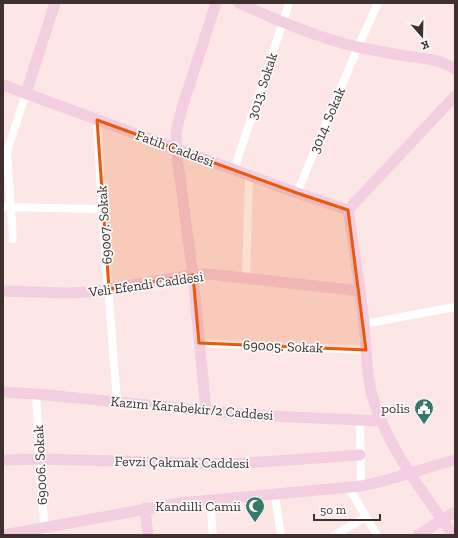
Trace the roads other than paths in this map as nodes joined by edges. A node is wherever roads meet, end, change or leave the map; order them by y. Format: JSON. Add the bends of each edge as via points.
{"nodes":[{"id":1,"x":55,"y":3,"type":"edge"},
{"id":2,"x":216,"y":3,"type":"edge"},
{"id":3,"x":239,"y":3,"type":"edge"},
{"id":4,"x":289,"y":3,"type":"edge"},
{"id":5,"x":378,"y":3,"type":"edge"},
{"id":6,"x":282,"y":22,"type":"junction"},
{"id":7,"x":358,"y":47,"type":"junction"},
{"id":8,"x":455,"y":69,"type":"edge"},
{"id":9,"x":3,"y":85,"type":"edge"},
{"id":10,"x":26,"y":93,"type":"junction"},
{"id":11,"x":455,"y":96,"type":"edge"},
{"id":12,"x":97,"y":120,"type":"junction"},
{"id":13,"x":176,"y":149,"type":"junction"},
{"id":14,"x":234,"y":170,"type":"junction"},
{"id":15,"x":249,"y":176,"type":"junction"},
{"id":16,"x":297,"y":193,"type":"junction"},
{"id":17,"x":7,"y":207,"type":"edge"},
{"id":18,"x":102,"y":209,"type":"junction"},
{"id":19,"x":348,"y":210,"type":"junction"},
{"id":20,"x":13,"y":239,"type":"dead end"},
{"id":21,"x":193,"y":275,"type":"junction"},
{"id":22,"x":246,"y":279,"type":"junction"},
{"id":23,"x":109,"y":289,"type":"junction"},
{"id":24,"x":3,"y":290,"type":"edge"},
{"id":25,"x":360,"y":291,"type":"junction"},
{"id":26,"x":455,"y":307,"type":"edge"},
{"id":27,"x":364,"y":324,"type":"junction"},
{"id":28,"x":199,"y":343,"type":"junction"},
{"id":29,"x":366,"y":350,"type":"junction"},
{"id":30,"x":3,"y":392,"type":"edge"},
{"id":31,"x":36,"y":394,"type":"junction"},
{"id":32,"x":117,"y":402,"type":"junction"},
{"id":33,"x":206,"y":411,"type":"junction"},
{"id":34,"x":360,"y":420,"type":"junction"},
{"id":35,"x":381,"y":421,"type":"junction"},
{"id":36,"x":360,"y":455,"type":"junction"},
{"id":37,"x":40,"y":459,"type":"junction"},
{"id":38,"x":3,"y":460,"type":"edge"},
{"id":39,"x":455,"y":460,"type":"edge"},
{"id":40,"x":410,"y":473,"type":"junction"},
{"id":41,"x":361,"y":486,"type":"junction"},
{"id":42,"x":348,"y":488,"type":"junction"},
{"id":43,"x":275,"y":494,"type":"junction"},
{"id":44,"x":210,"y":499,"type":"junction"},
{"id":45,"x":146,"y":508,"type":"junction"},
{"id":46,"x":455,"y":512,"type":"edge"},
{"id":47,"x":366,"y":517,"type":"junction"},
{"id":48,"x":442,"y":520,"type":"junction"},
{"id":49,"x":45,"y":531,"type":"edge"},
{"id":50,"x":449,"y":531,"type":"edge"},
{"id":51,"x":4,"y":535,"type":"edge"},
{"id":52,"x":148,"y":535,"type":"edge"},
{"id":53,"x":213,"y":535,"type":"edge"},
{"id":54,"x":281,"y":535,"type":"edge"},
{"id":55,"x":335,"y":535,"type":"edge"},
{"id":56,"x":378,"y":535,"type":"edge"},
{"id":57,"x":418,"y":535,"type":"edge"}],
"edges":[{"from":1,"to":10,"type":"street"},
{"from":2,"to":13,"type":"street","via":[[180,115]]},
{"from":3,"to":6,"type":"street"},
{"from":4,"to":6,"type":"street","name":"3013. Sokak"},
{"from":5,"to":7,"type":"street","name":"3014. Sokak"},
{"from":6,"to":7,"type":"street"},
{"from":6,"to":14,"type":"street","name":"3013. Sokak"},
{"from":7,"to":8,"type":"street","via":[[428,58]]},
{"from":7,"to":16,"type":"street","name":"3014. Sokak"},
{"from":9,"to":10,"type":"street","name":"Fatih Caddesi"},
{"from":10,"to":12,"type":"street","name":"Fatih Caddesi"},
{"from":10,"to":17,"type":"street","via":[[7,152]]},
{"from":11,"to":19,"type":"street"},
{"from":12,"to":13,"type":"street","name":"Fatih Caddesi"},
{"from":12,"to":18,"type":"street","name":"69007. Sokak"},
{"from":13,"to":14,"type":"street","name":"Fatih Caddesi"},
{"from":13,"to":21,"type":"street"},
{"from":14,"to":15,"type":"street","name":"Fatih Caddesi"},
{"from":15,"to":16,"type":"street","name":"Fatih Caddesi"},
{"from":15,"to":22,"type":"street"},
{"from":16,"to":19,"type":"street","name":"Fatih Caddesi"},
{"from":17,"to":18,"type":"street"},
{"from":17,"to":20,"type":"street"},
{"from":18,"to":23,"type":"street","name":"69007. Sokak"},
{"from":19,"to":25,"type":"street"},
{"from":21,"to":22,"type":"street","name":"Veli Efendi Caddesi","via":[[208,274]]},
{"from":21,"to":23,"type":"street","name":"Veli Efendi Caddesi"},
{"from":21,"to":28,"type":"street"},
{"from":22,"to":25,"type":"street","name":"Veli Efendi Caddesi"},
{"from":23,"to":24,"type":"street","name":"Veli Efendi Caddesi","via":[[68,293]]},
{"from":23,"to":32,"type":"street","name":"69007. Sokak"},
{"from":25,"to":27,"type":"street"},
{"from":26,"to":27,"type":"street"},
{"from":27,"to":29,"type":"street"},
{"from":28,"to":29,"type":"street","name":"69005. Sokak"},
{"from":28,"to":33,"type":"street"},
{"from":29,"to":35,"type":"street","via":[[374,404]]},
{"from":30,"to":31,"type":"street","name":"Kazım Karabekir/2 Caddesi"},
{"from":31,"to":32,"type":"street","name":"Kazım Karabekir/2 Caddesi"},
{"from":31,"to":37,"type":"street","name":"69006. Sokak"},
{"from":32,"to":33,"type":"street","name":"Kazım Karabekir/2 Caddesi"},
{"from":33,"to":34,"type":"street","name":"Kazım Karabekir/2 Caddesi"},
{"from":34,"to":35,"type":"street","name":"Kazım Karabekir/2 Caddesi"},
{"from":34,"to":36,"type":"street"},
{"from":35,"to":40,"type":"street"},
{"from":36,"to":37,"type":"street","name":"Fevzi Çakmak Caddesi","via":[[232,464]]},
{"from":36,"to":41,"type":"street"},
{"from":37,"to":38,"type":"street","name":"Fevzi Çakmak Caddesi"},
{"from":37,"to":49,"type":"street","name":"69006. Sokak"},
{"from":39,"to":40,"type":"street"},
{"from":40,"to":41,"type":"street"},
{"from":40,"to":48,"type":"street"},
{"from":41,"to":42,"type":"street"},
{"from":42,"to":43,"type":"street"},
{"from":42,"to":47,"type":"street"},
{"from":43,"to":44,"type":"street"},
{"from":43,"to":54,"type":"street"},
{"from":44,"to":45,"type":"street"},
{"from":44,"to":53,"type":"street"},
{"from":45,"to":49,"type":"street"},
{"from":45,"to":52,"type":"street"},
{"from":46,"to":48,"type":"street"},
{"from":47,"to":55,"type":"street"},
{"from":47,"to":56,"type":"street"},
{"from":48,"to":50,"type":"street"},
{"from":48,"to":57,"type":"street"},
{"from":49,"to":51,"type":"street"}]}
